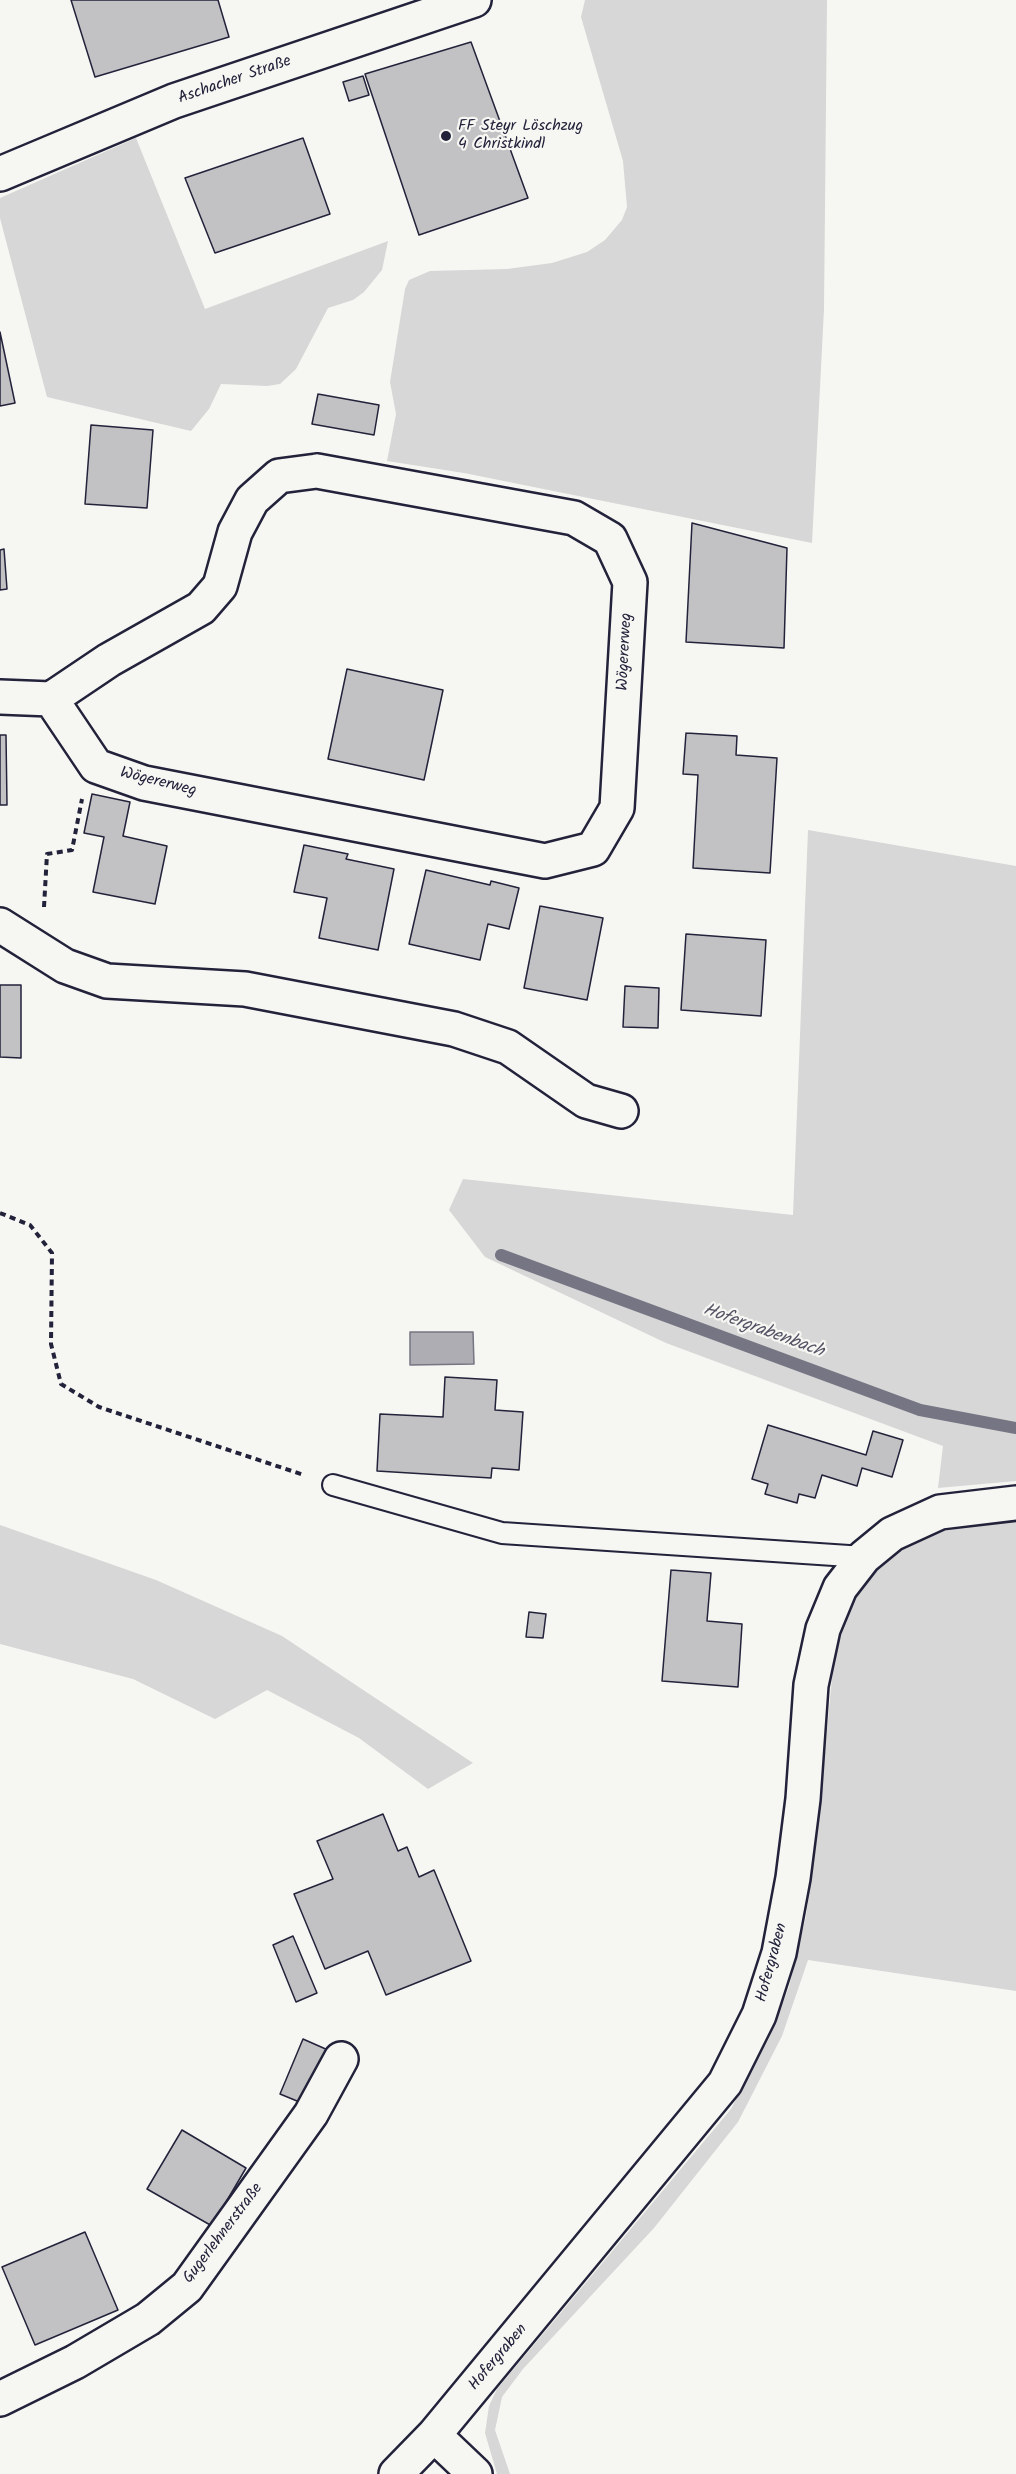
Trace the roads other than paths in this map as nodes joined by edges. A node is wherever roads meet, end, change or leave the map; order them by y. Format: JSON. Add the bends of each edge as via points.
{"nodes":[{"id":1,"x":474,"y":0,"type":"edge"},
{"id":2,"x":0,"y":174,"type":"edge"},
{"id":3,"x":0,"y":697,"type":"edge"},
{"id":4,"x":51,"y":699,"type":"junction"},
{"id":5,"x":13,"y":933,"type":"edge"},
{"id":6,"x":621,"y":1111,"type":"dead end"},
{"id":7,"x":333,"y":1485,"type":"road end"},
{"id":8,"x":1016,"y":1503,"type":"edge"},
{"id":9,"x":864,"y":1557,"type":"junction"},
{"id":10,"x":341,"y":2059,"type":"dead end"},
{"id":11,"x":0,"y":2399,"type":"edge"},
{"id":12,"x":434,"y":2435,"type":"junction"},
{"id":13,"x":396,"y":2474,"type":"edge"},
{"id":14,"x":475,"y":2474,"type":"edge"}],
"edges":[{"from":1,"to":2,"type":"street","name":"Aschacher Straße","via":[[174,101]]},
{"from":3,"to":4,"type":"street"},
{"from":4,"to":4,"type":"street","name":"Wögererweg","via":[[109,660],[201,608],[220,586],[235,532],[252,500],[279,476],[317,471],[574,519],[610,539],[630,582],[617,808],[593,849],[545,861],[144,783],[96,766]]},
{"from":5,"to":6,"type":"street","via":[[65,966],[108,981],[246,989],[454,1029],[508,1047],[586,1101]]},
{"from":7,"to":9,"type":"lane","via":[[502,1533]]},
{"from":8,"to":9,"type":"street","name":"Hofergraben","via":[[940,1512],[892,1534]]},
{"from":9,"to":12,"type":"street","name":"Hofergraben","via":[[840,1588],[823,1629],[811,1685],[793,1878],[779,1953],[759,2015],[725,2083]]},
{"from":10,"to":11,"type":"street","name":"Gugerlehnerstraße","via":[[311,2114],[187,2287],[148,2319],[75,2362]]},
{"from":12,"to":13,"type":"street","name":"Hofergraben"},
{"from":12,"to":14,"type":"street"}]}
